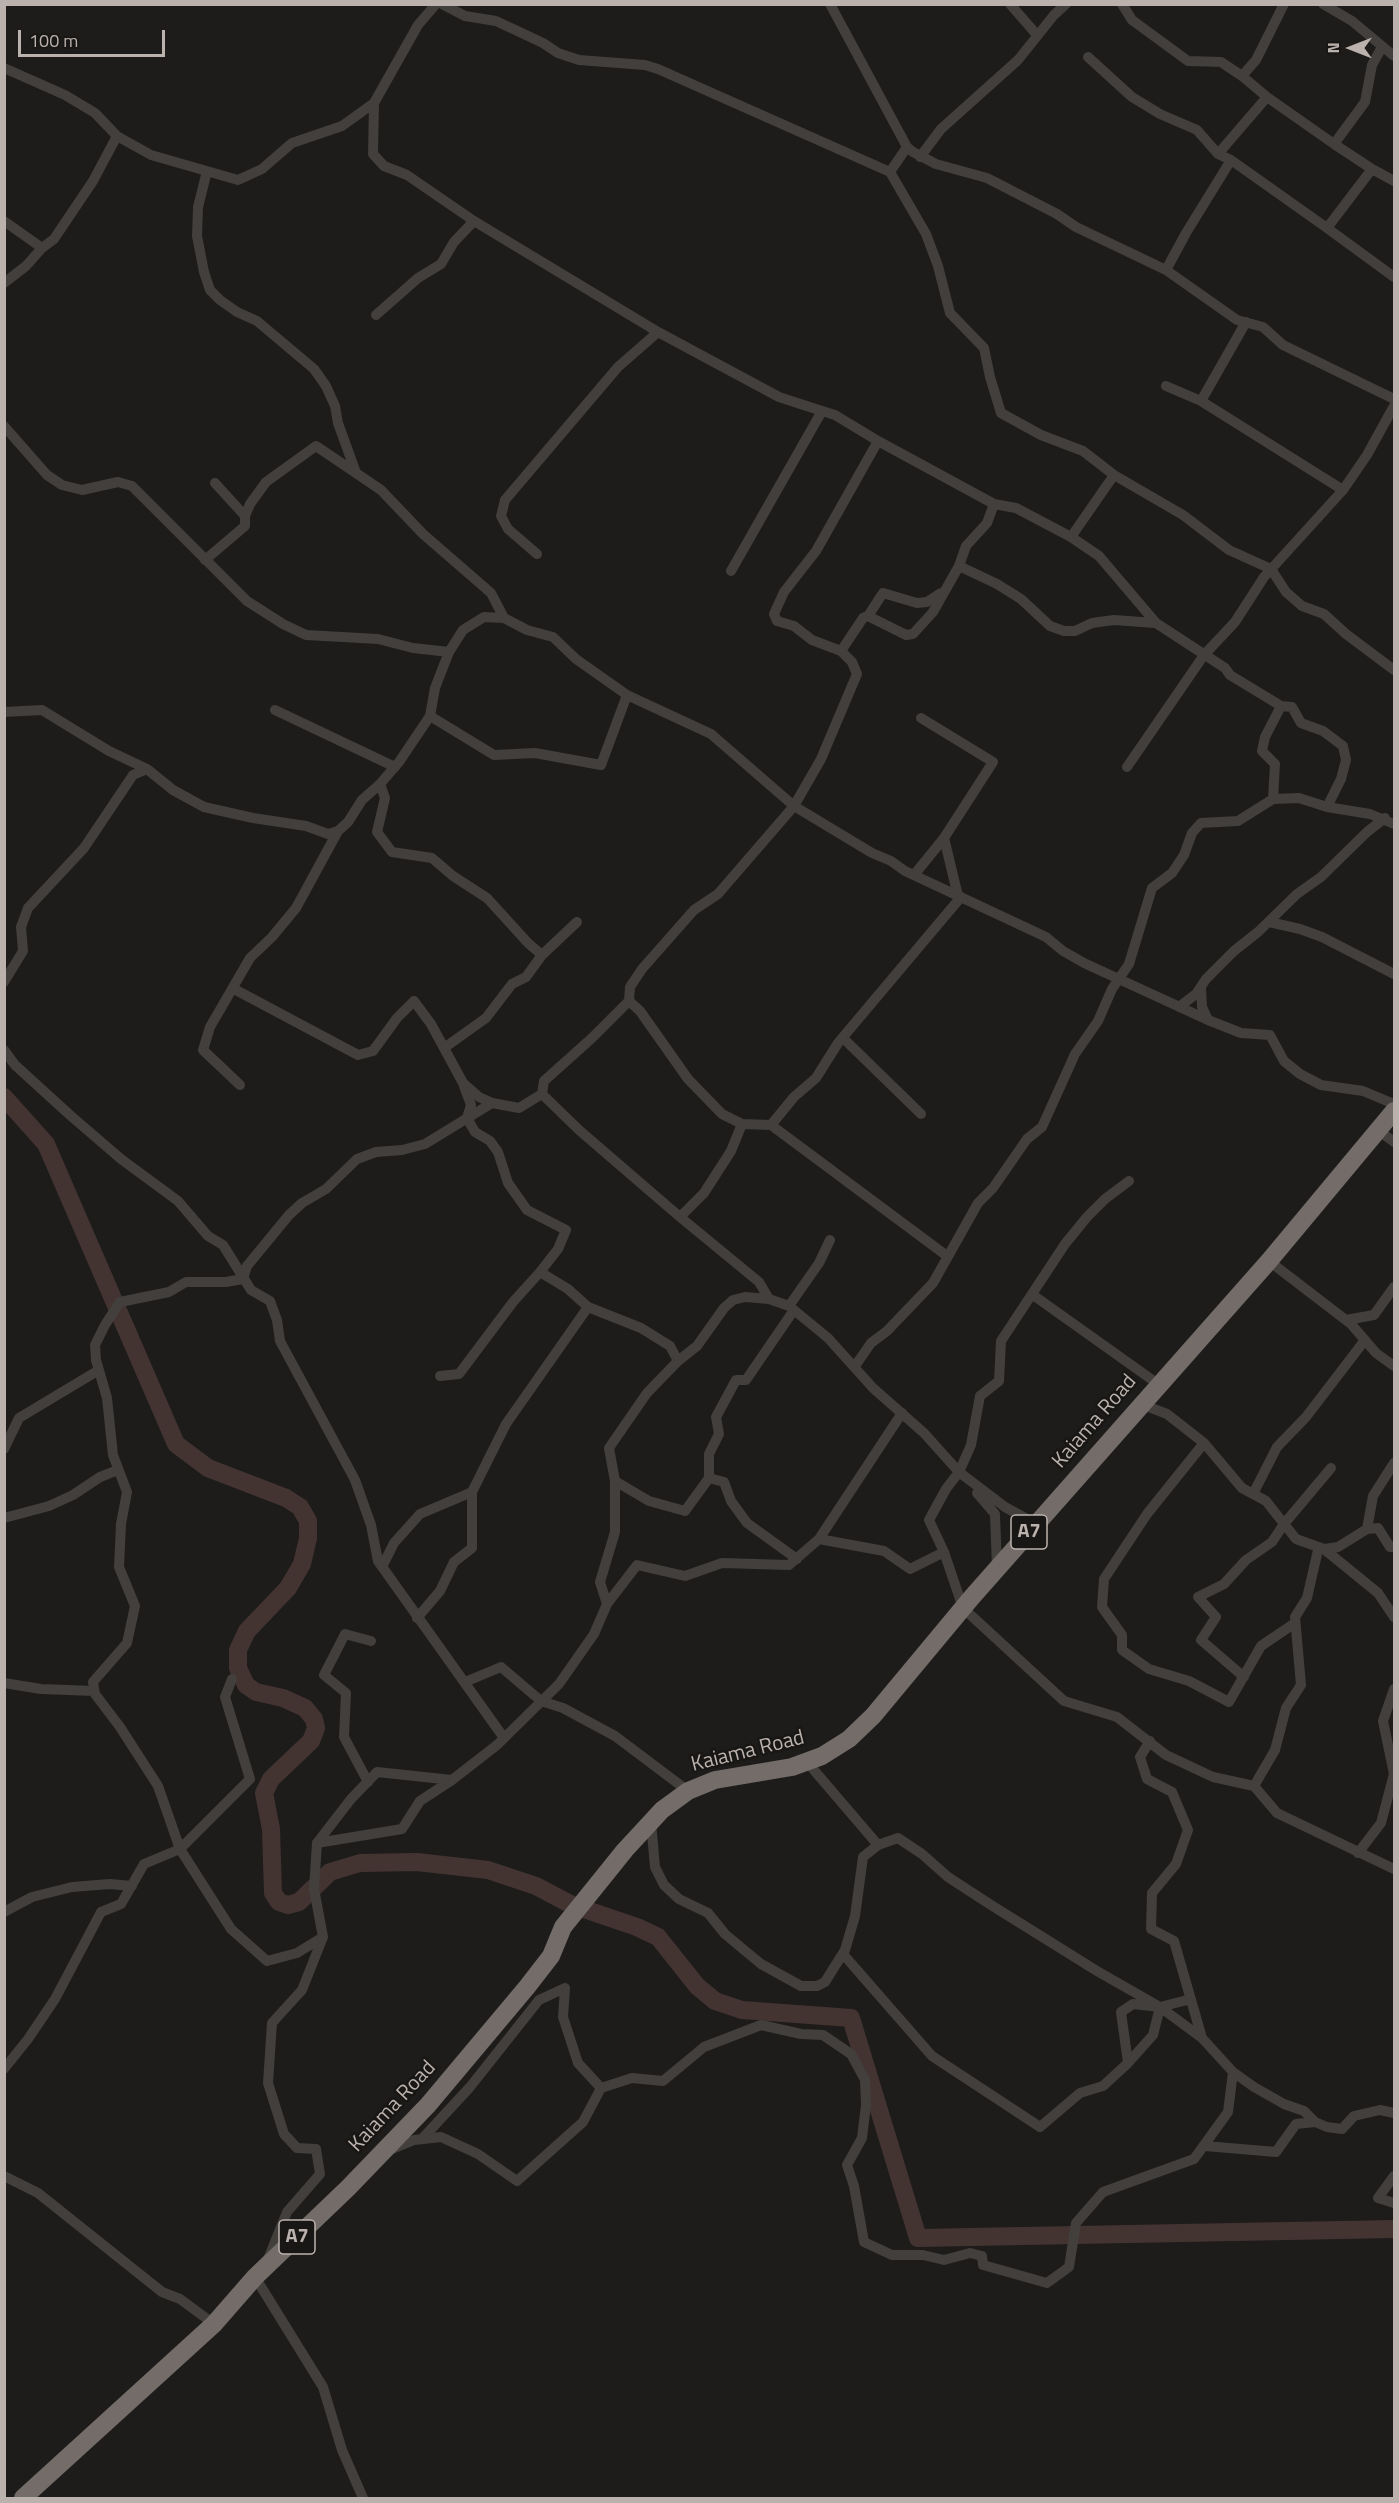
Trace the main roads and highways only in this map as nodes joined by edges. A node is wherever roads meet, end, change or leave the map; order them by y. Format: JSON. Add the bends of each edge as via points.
{"nodes":[{"id":1,"x":1395,"y":1111,"type":"edge"},
{"id":2,"x":23,"y":2499,"type":"edge"}],
"edges":[{"from":1,"to":2,"type":"highway","name":"Kaiama Road","number":"A7","via":[[873,1716],[834,1749],[807,1762],[732,1775],[688,1791],[651,1820],[563,1927],[551,1956],[428,2105],[259,2273],[214,2324]]}]}
